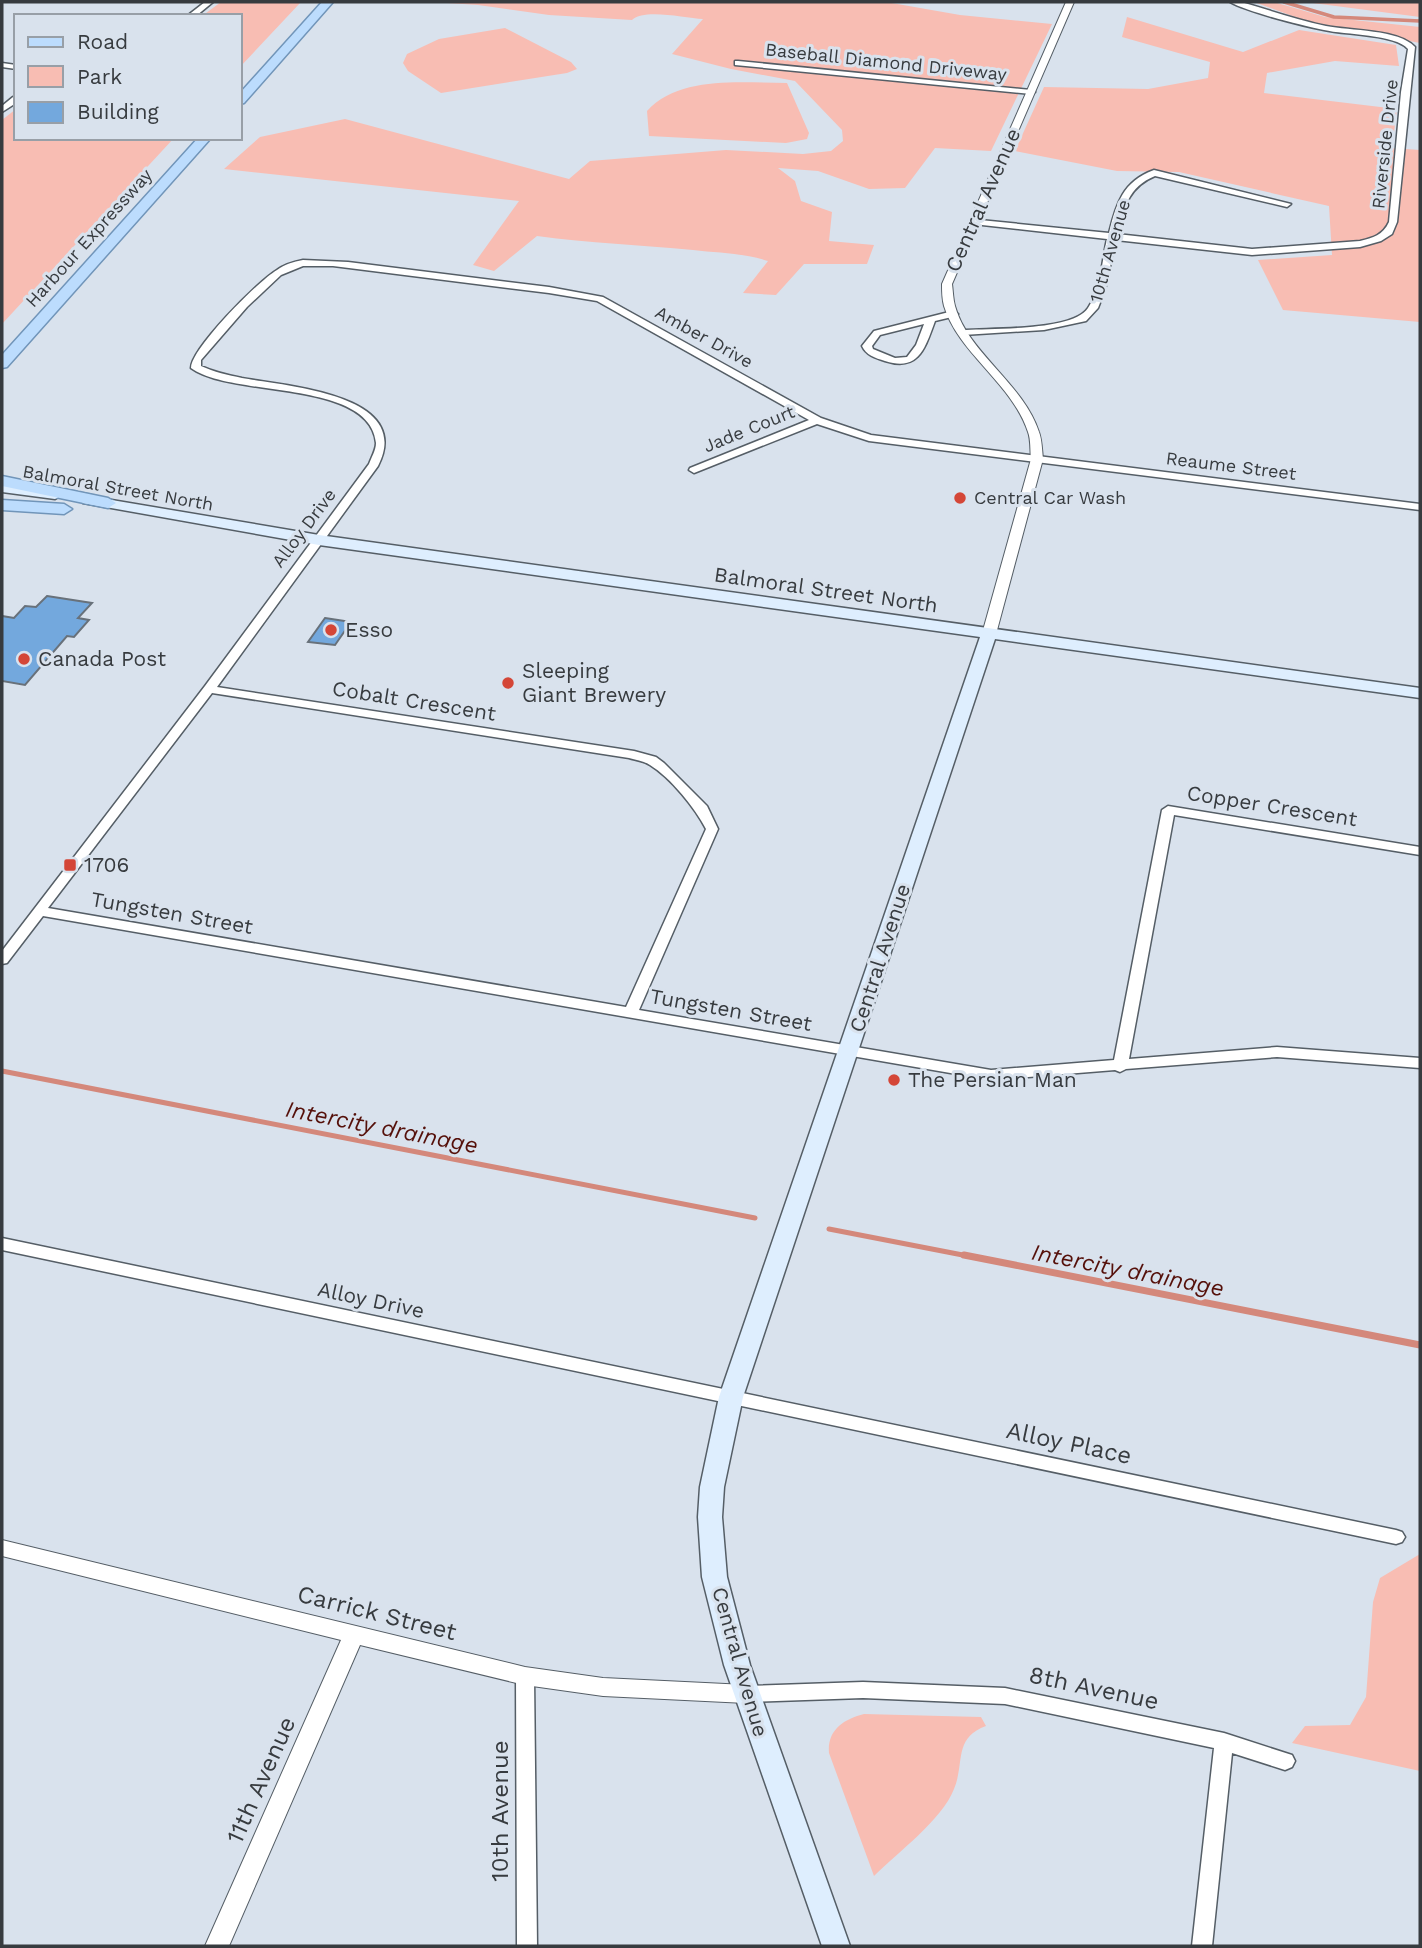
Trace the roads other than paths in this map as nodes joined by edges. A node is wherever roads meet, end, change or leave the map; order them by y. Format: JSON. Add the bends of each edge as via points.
{"nodes":[{"id":1,"x":209,"y":2,"type":"edge"},
{"id":2,"x":317,"y":2,"type":"edge"},
{"id":3,"x":328,"y":2,"type":"edge"},
{"id":4,"x":1070,"y":2,"type":"edge"},
{"id":5,"x":1234,"y":2,"type":"edge"},
{"id":6,"x":194,"y":14,"type":"edge"},
{"id":7,"x":738,"y":63,"type":"dead end"},
{"id":8,"x":242,"y":85,"type":"edge"},
{"id":9,"x":1031,"y":92,"type":"junction"},
{"id":10,"x":242,"y":98,"type":"edge"},
{"id":11,"x":191,"y":140,"type":"edge"},
{"id":12,"x":203,"y":140,"type":"edge"},
{"id":13,"x":1287,"y":204,"type":"dead end"},
{"id":14,"x":973,"y":221,"type":"junction"},
{"id":15,"x":1112,"y":237,"type":"junction"},
{"id":16,"x":348,"y":265,"type":"joint"},
{"id":17,"x":953,"y":314,"type":"junction"},
{"id":18,"x":930,"y":321,"type":"junction"},
{"id":19,"x":966,"y":334,"type":"junction"},
{"id":20,"x":2,"y":348,"type":"edge"},
{"id":21,"x":2,"y":364,"type":"edge"},
{"id":22,"x":817,"y":420,"type":"junction"},
{"id":23,"x":1037,"y":459,"type":"junction"},
{"id":24,"x":694,"y":470,"type":"dead end"},
{"id":25,"x":2,"y":481,"type":"edge"},
{"id":26,"x":2,"y":488,"type":"edge"},
{"id":27,"x":2,"y":503,"type":"edge"},
{"id":28,"x":108,"y":503,"type":"junction"},
{"id":29,"x":1420,"y":507,"type":"edge"},
{"id":30,"x":64,"y":509,"type":"joint"},
{"id":31,"x":227,"y":526,"type":"junction"},
{"id":32,"x":319,"y":540,"type":"junction"},
{"id":33,"x":989,"y":634,"type":"junction"},
{"id":34,"x":209,"y":689,"type":"junction"},
{"id":35,"x":1420,"y":693,"type":"edge"},
{"id":36,"x":1420,"y":851,"type":"edge"},
{"id":37,"x":39,"y":911,"type":"junction"},
{"id":38,"x":2,"y":960,"type":"edge"},
{"id":39,"x":630,"y":1014,"type":"junction"},
{"id":40,"x":849,"y":1052,"type":"junction"},
{"id":41,"x":1420,"y":1063,"type":"edge"},
{"id":42,"x":1121,"y":1066,"type":"junction"},
{"id":43,"x":2,"y":1244,"type":"edge"},
{"id":44,"x":731,"y":1397,"type":"junction"},
{"id":45,"x":1396,"y":1537,"type":"dead end"},
{"id":46,"x":2,"y":1548,"type":"edge"},
{"id":47,"x":354,"y":1634,"type":"junction"},
{"id":48,"x":525,"y":1676,"type":"junction"},
{"id":49,"x":746,"y":1694,"type":"junction"},
{"id":50,"x":1224,"y":1742,"type":"junction"},
{"id":51,"x":1285,"y":1761,"type":"dead end"},
{"id":52,"x":217,"y":1946,"type":"edge"},
{"id":53,"x":527,"y":1946,"type":"edge"},
{"id":54,"x":836,"y":1946,"type":"edge"},
{"id":55,"x":1202,"y":1946,"type":"edge"}],
"edges":[{"from":1,"to":6,"type":"street"},
{"from":2,"to":8,"type":"main road"},
{"from":3,"to":10,"type":"main road"},
{"from":4,"to":9,"type":"street","name":"Central Avenue"},
{"from":5,"to":15,"type":"street","name":"Riverside Drive","via":[[1324,28],[1393,38],[1412,49],[1389,232],[1360,244],[1252,252]]},
{"from":7,"to":9,"type":"street","name":"Baseball Diamond Driveway"},
{"from":9,"to":14,"type":"street","name":"Central Avenue"},
{"from":11,"to":20,"type":"main road","name":"Harbour Expressway"},
{"from":12,"to":21,"type":"main road","name":"Harbour Expressway"},
{"from":13,"to":15,"type":"street","name":"10th Avenue","via":[[1145,173],[1130,185]]},
{"from":14,"to":15,"type":"street"},
{"from":14,"to":17,"type":"street","name":"Central Avenue","via":[[947,284],[947,304]]},
{"from":15,"to":19,"type":"street","name":"10th Avenue","via":[[1093,310],[1083,319]]},
{"from":16,"to":22,"type":"street","name":"Amber Drive","via":[[600,299]]},
{"from":16,"to":32,"type":"street","name":"Alloy Drive","via":[[305,263],[277,273],[196,360],[196,368],[220,379],[333,398],[375,426],[381,445],[374,464]]},
{"from":17,"to":18,"type":"street"},
{"from":17,"to":19,"type":"street","name":"Central Avenue"},
{"from":18,"to":18,"type":"street","via":[[877,333],[867,346],[869,351],[887,361],[912,359],[919,353]]},
{"from":19,"to":23,"type":"street","name":"Central Avenue","via":[[1027,414],[1038,444]]},
{"from":22,"to":23,"type":"street","name":"Amber Drive","via":[[869,438]]},
{"from":22,"to":24,"type":"street","name":"Jade Court"},
{"from":23,"to":29,"type":"street","name":"Reaume Street"},
{"from":23,"to":33,"type":"street","name":"Central Avenue"},
{"from":25,"to":28,"type":"main road"},
{"from":26,"to":28,"type":"main road","name":"Balmoral Street North"},
{"from":27,"to":30,"type":"main road"},
{"from":28,"to":31,"type":"main road","name":"Balmoral Street North"},
{"from":30,"to":31,"type":"main road","name":"Balmoral Street North"},
{"from":31,"to":32,"type":"main road","name":"Balmoral Street North"},
{"from":32,"to":33,"type":"main road","name":"Balmoral Street North"},
{"from":32,"to":34,"type":"street","name":"Alloy Drive"},
{"from":33,"to":35,"type":"main road","name":"Balmoral Street North"},
{"from":33,"to":40,"type":"main road","name":"Central Avenue"},
{"from":34,"to":37,"type":"street","name":"Alloy Drive"},
{"from":34,"to":39,"type":"street","name":"Cobalt Crescent","via":[[630,754],[660,766],[702,809],[712,829]]},
{"from":36,"to":42,"type":"street","name":"Copper Crescent","via":[[1168,810]]},
{"from":37,"to":38,"type":"street","name":"Alloy Drive"},
{"from":37,"to":39,"type":"street","name":"Tungsten Street"},
{"from":39,"to":40,"type":"street","name":"Tungsten Street"},
{"from":40,"to":42,"type":"street","name":"Tungsten Street","via":[[991,1075]]},
{"from":40,"to":44,"type":"main road","name":"Central Avenue"},
{"from":41,"to":42,"type":"street","name":"Tungsten Street","via":[[1277,1052]]},
{"from":43,"to":44,"type":"street","name":"Alloy Drive"},
{"from":44,"to":45,"type":"street","name":"Alloy Place"},
{"from":44,"to":49,"type":"main road","name":"Central Avenue","via":[[716,1451],[710,1521],[720,1610]]},
{"from":46,"to":47,"type":"street","name":"Carrick Street"},
{"from":47,"to":48,"type":"street","name":"Carrick Street"},
{"from":47,"to":52,"type":"street","name":"11th Avenue"},
{"from":48,"to":49,"type":"street","name":"Carrick Street","via":[[603,1687]]},
{"from":48,"to":53,"type":"street","name":"10th Avenue"},
{"from":49,"to":50,"type":"street","name":"8th Avenue","via":[[863,1690],[1005,1696]]},
{"from":49,"to":54,"type":"main road","name":"Central Avenue"},
{"from":50,"to":51,"type":"street","name":"8th Avenue"},
{"from":50,"to":55,"type":"street"}]}
